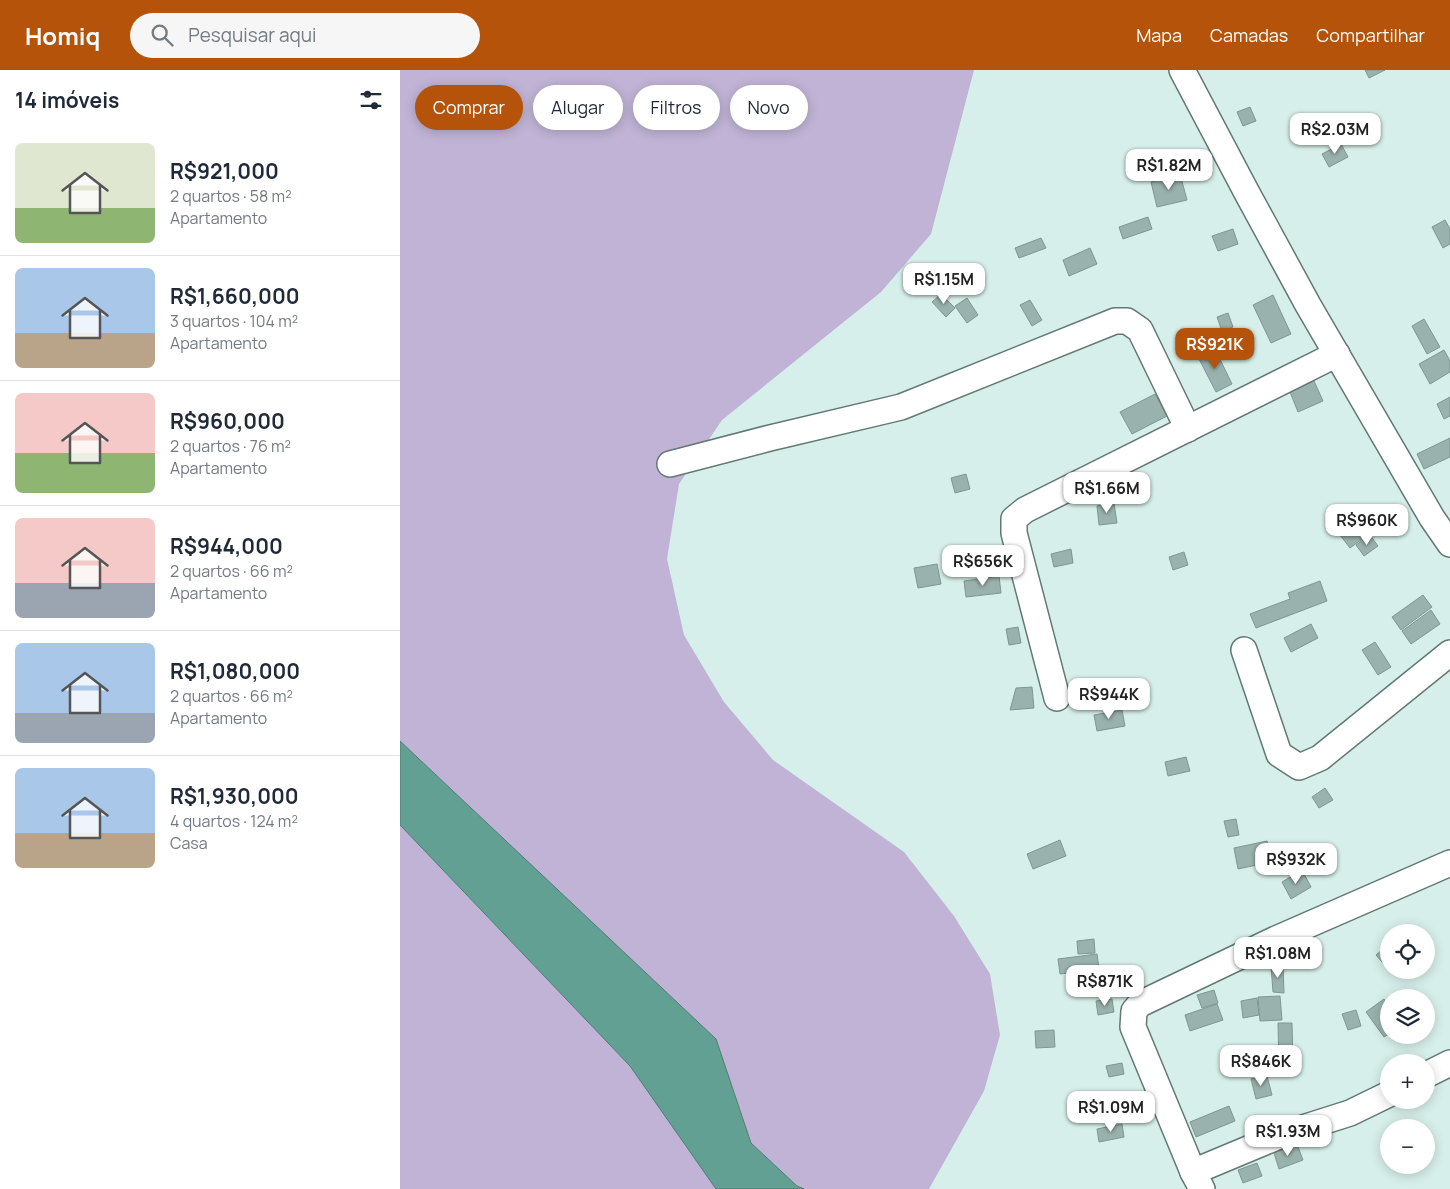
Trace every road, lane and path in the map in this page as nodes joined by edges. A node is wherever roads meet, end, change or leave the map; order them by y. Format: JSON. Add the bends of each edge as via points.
{"nodes":[{"id":1,"x":1182,"y":70,"type":"edge"},
{"id":2,"x":1337,"y":354,"type":"junction"},
{"id":3,"x":1188,"y":428,"type":"junction"},
{"id":4,"x":670,"y":464,"type":"dead end"},
{"id":5,"x":1450,"y":544,"type":"edge"},
{"id":6,"x":1244,"y":650,"type":"dead end"},
{"id":7,"x":1450,"y":654,"type":"edge"},
{"id":8,"x":1057,"y":698,"type":"dead end"},
{"id":9,"x":1450,"y":863,"type":"edge"},
{"id":10,"x":1450,"y":1063,"type":"edge"},
{"id":11,"x":1435,"y":1070,"type":"edge"},
{"id":12,"x":1380,"y":1098,"type":"edge"},
{"id":13,"x":1197,"y":1181,"type":"edge"}],
"edges":[{"from":1,"to":2,"type":"street"},
{"from":2,"to":3,"type":"street"},
{"from":2,"to":5,"type":"street"},
{"from":3,"to":4,"type":"street","via":[[1140,330],[1127,321],[1115,321],[901,407]]},
{"from":3,"to":8,"type":"street","via":[[1025,510],[1014,519],[1014,533]]},
{"from":6,"to":7,"type":"street","via":[[1279,754],[1299,767],[1320,758]]},
{"from":9,"to":13,"type":"street","via":[[1276,939],[1140,1004],[1134,1011],[1133,1027]]},
{"from":10,"to":11,"type":"street"},
{"from":12,"to":13,"type":"street","via":[[1350,1113],[1284,1134]]}]}
